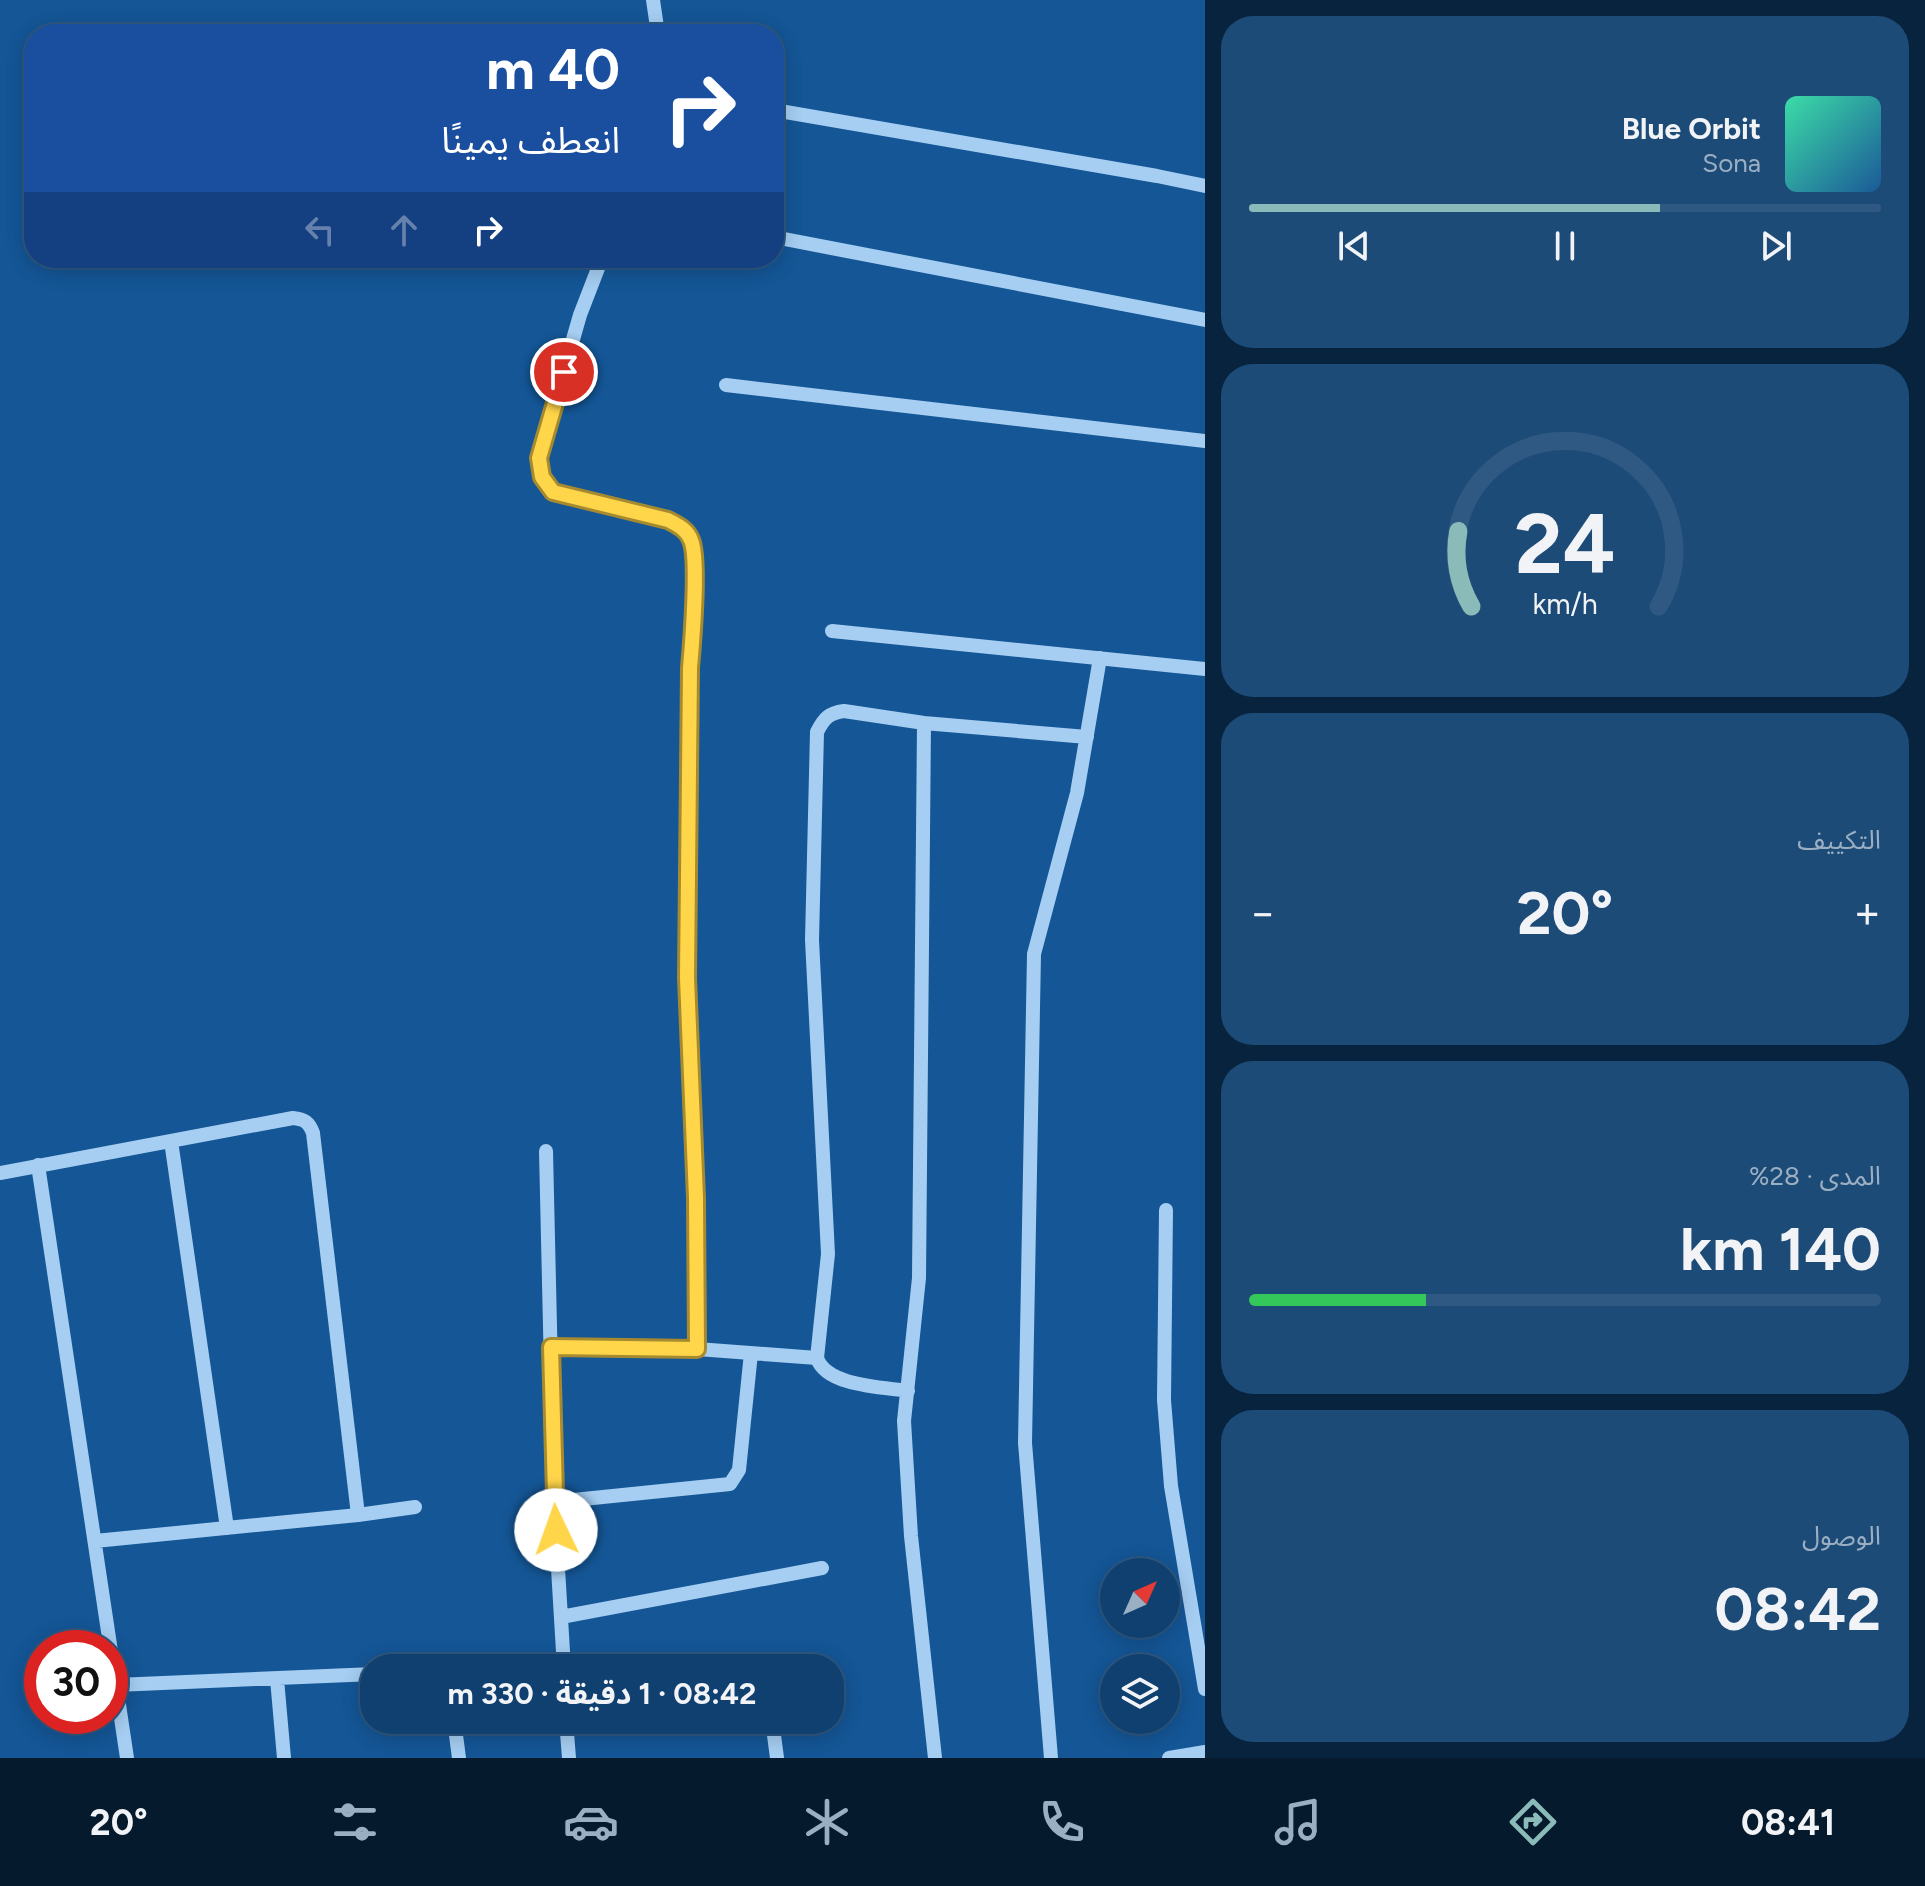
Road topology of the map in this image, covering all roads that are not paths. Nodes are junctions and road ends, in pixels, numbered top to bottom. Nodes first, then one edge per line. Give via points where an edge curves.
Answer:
1 (653, 0) edge
2 (657, 24) edge
3 (784, 112) edge
4 (1205, 186) edge
5 (784, 239) edge
6 (598, 268) edge
7 (1205, 320) edge
8 (726, 385) dead end
9 (1205, 441) edge
10 (832, 631) dead end
11 (1100, 658) junction
12 (1205, 669) edge
13 (924, 723) junction
14 (1087, 737) junction
15 (171, 1141) junction
16 (546, 1151) dead end
17 (38, 1165) junction
18 (0, 1173) edge
19 (1166, 1210) dead end
20 (551, 1347) junction
21 (697, 1349) junction
22 (751, 1353) junction
23 (817, 1358) junction
24 (908, 1391) junction
25 (554, 1502) junction
26 (415, 1507) dead end
27 (358, 1515) junction
28 (227, 1528) junction
29 (95, 1541) junction
30 (822, 1568) dead end
31 (561, 1617) junction
32 (108, 1630) edge
33 (563, 1654) edge
34 (360, 1675) edge
35 (277, 1679) junction
36 (128, 1685) edge
37 (1205, 1689) edge
38 (123, 1734) edge
39 (456, 1734) edge
40 (567, 1734) edge
41 (774, 1734) edge
42 (1205, 1752) edge
43 (127, 1758) edge
44 (284, 1758) edge
45 (459, 1758) edge
46 (569, 1758) edge
47 (777, 1758) edge
48 (935, 1758) edge
49 (1051, 1758) edge
50 (1169, 1758) edge

1 - 2 street
3 - 4 street
5 - 7 street
6 - 21 street via 539,458 542,477 553,492 668,520 692,541 687,978
8 - 9 street
10 - 11 street
11 - 12 street
11 - 14 street
13 - 14 street
13 - 23 street via 832,712 817,732 812,940 828,1254
13 - 24 street via 919,1278
14 - 49 street via 1034,954 1025,1443
15 - 17 street
15 - 27 street via 293,1118 310,1125
15 - 28 street
16 - 20 street
17 - 18 street
17 - 29 street
19 - 37 street via 1164,1400 1171,1486
20 - 21 street
20 - 25 street
21 - 22 street
22 - 23 street
22 - 25 street via 739,1470 730,1484
23 - 24 street via 842,1381
24 - 48 street via 904,1421 911,1536
25 - 31 street
26 - 27 street
27 - 28 street
28 - 29 street
29 - 32 street
30 - 31 street
31 - 33 street
34 - 35 street
35 - 36 street
35 - 44 street
38 - 43 street
39 - 45 street
40 - 46 street
41 - 47 street
42 - 50 street

